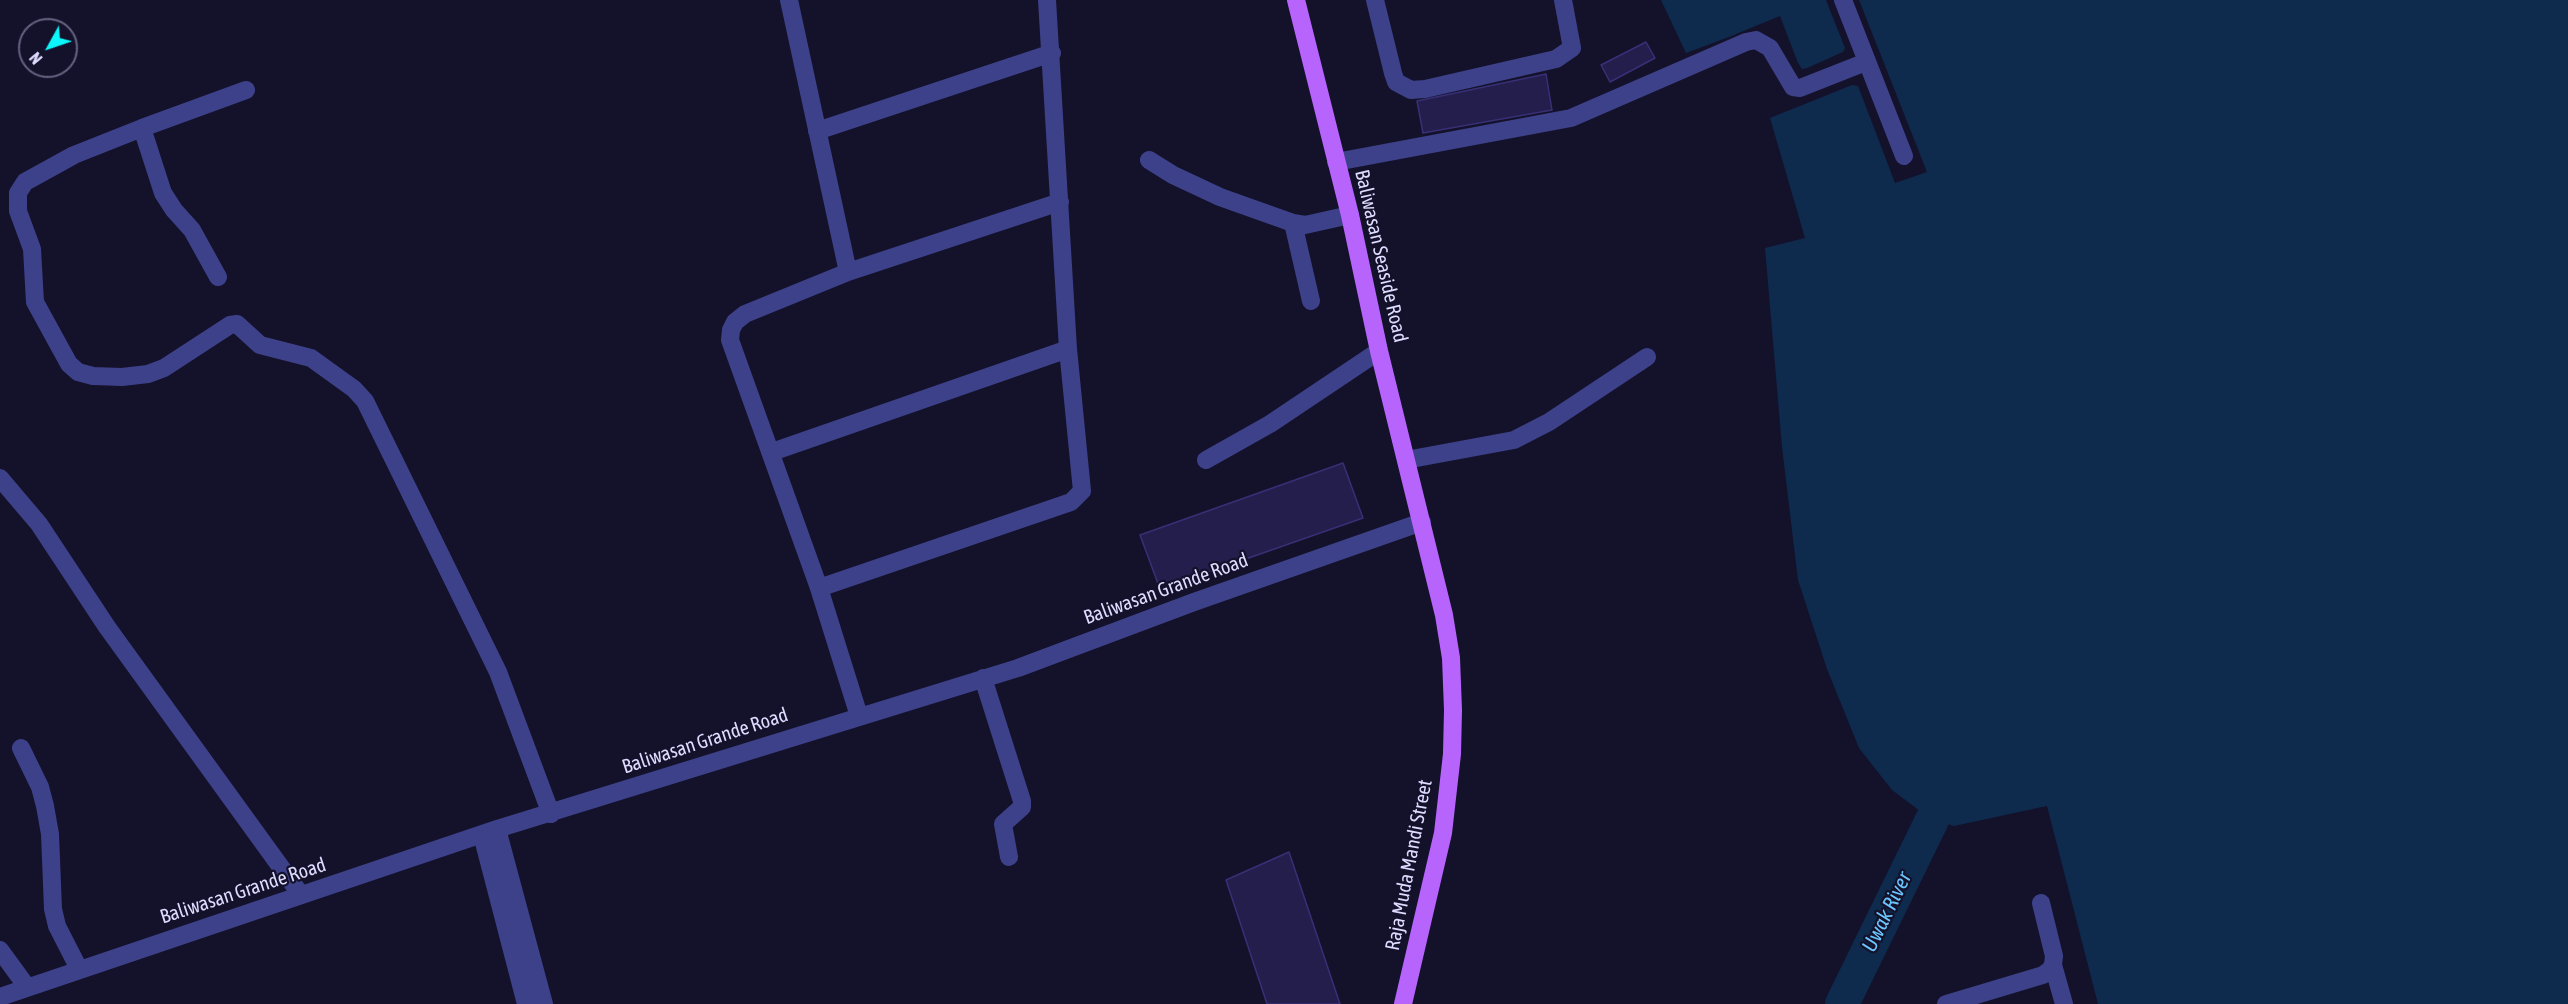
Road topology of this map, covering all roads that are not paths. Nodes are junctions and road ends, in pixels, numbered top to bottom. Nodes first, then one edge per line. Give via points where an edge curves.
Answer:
1 (789, 0) edge
2 (1047, 0) edge
3 (1296, 0) edge
4 (1374, 0) edge
5 (1563, 0) edge
6 (1843, 0) edge
7 (1052, 53) junction
8 (1866, 62) junction
9 (246, 90) dead end
10 (142, 128) junction
11 (817, 131) junction
12 (1904, 156) dead end
13 (1149, 160) dead end
14 (1336, 162) junction
15 (1060, 202) junction
16 (1350, 215) junction
17 (1293, 223) junction
18 (848, 272) junction
19 (218, 277) dead end
20 (1311, 302) dead end
21 (1068, 349) junction
22 (1379, 351) junction
23 (1647, 357) dead end
24 (772, 452) junction
25 (1206, 460) dead end
26 (1407, 460) junction
27 (0, 478) edge
28 (1422, 522) junction
29 (819, 588) junction
30 (983, 678) junction
31 (859, 716) junction
32 (21, 748) dead end
33 (551, 814) junction
34 (489, 832) junction
35 (1009, 857) dead end
36 (301, 895) junction
37 (2040, 903) dead end
38 (0, 950) edge
39 (2054, 965) junction
40 (80, 969) junction
41 (27, 987) junction
42 (0, 997) edge
43 (525, 1004) edge
44 (544, 1004) edge
45 (1403, 1004) edge
46 (1946, 1004) edge
47 (2064, 1004) edge

1 - 11 street
2 - 7 street
3 - 14 main road, Baliwasan Seaside Road
4 - 5 street via 1396,81 1411,90 1556,58 1572,48
6 - 8 street
7 - 11 street
7 - 15 street
8 - 12 street
8 - 14 street via 1800,88 1793,87 1770,48 1756,40 1570,118
9 - 10 street
10 - 19 street via 164,193 192,231
10 - 33 street via 74,155 25,182 18,193 18,211 32,249 35,302 69,364 78,372 93,376 148,374 237,324 260,345 311,358 354,388 365,401 498,672
11 - 18 street
13 - 17 street via 1220,197
14 - 16 main road, Baliwasan Seaside Road
15 - 18 street
15 - 21 street
16 - 17 street via 1305,225
16 - 22 main road, Baliwasan Seaside Road
17 - 20 street
18 - 24 street via 745,314 731,330 730,340
21 - 24 street
21 - 29 street via 1082,484 1077,497
22 - 25 street via 1270,424
22 - 26 main road, Baliwasan Seaside Road
23 - 26 street via 1549,422 1514,440
24 - 29 street
26 - 28 main road, Baliwasan Seaside Road
27 - 36 street via 39,524 106,627
28 - 30 street, Baliwasan Grande Road
28 - 45 main road, Raja Muda Mandi Street via 1451,658 1452,754 1443,833
29 - 31 street
30 - 31 street, Baliwasan Grande Road
30 - 35 street via 1022,801 1022,807 1003,824
31 - 33 street, Baliwasan Grande Road
32 - 40 street via 45,806 55,917
33 - 34 street, Baliwasan Grande Road
34 - 36 street, Baliwasan Grande Road
34 - 43 street
34 - 44 street
36 - 40 street, Baliwasan Grande Road
37 - 39 street
38 - 41 street
39 - 46 street via 2043,975
39 - 47 street
40 - 41 street, Baliwasan Grande Road
41 - 42 street, Baliwasan Grande Road

